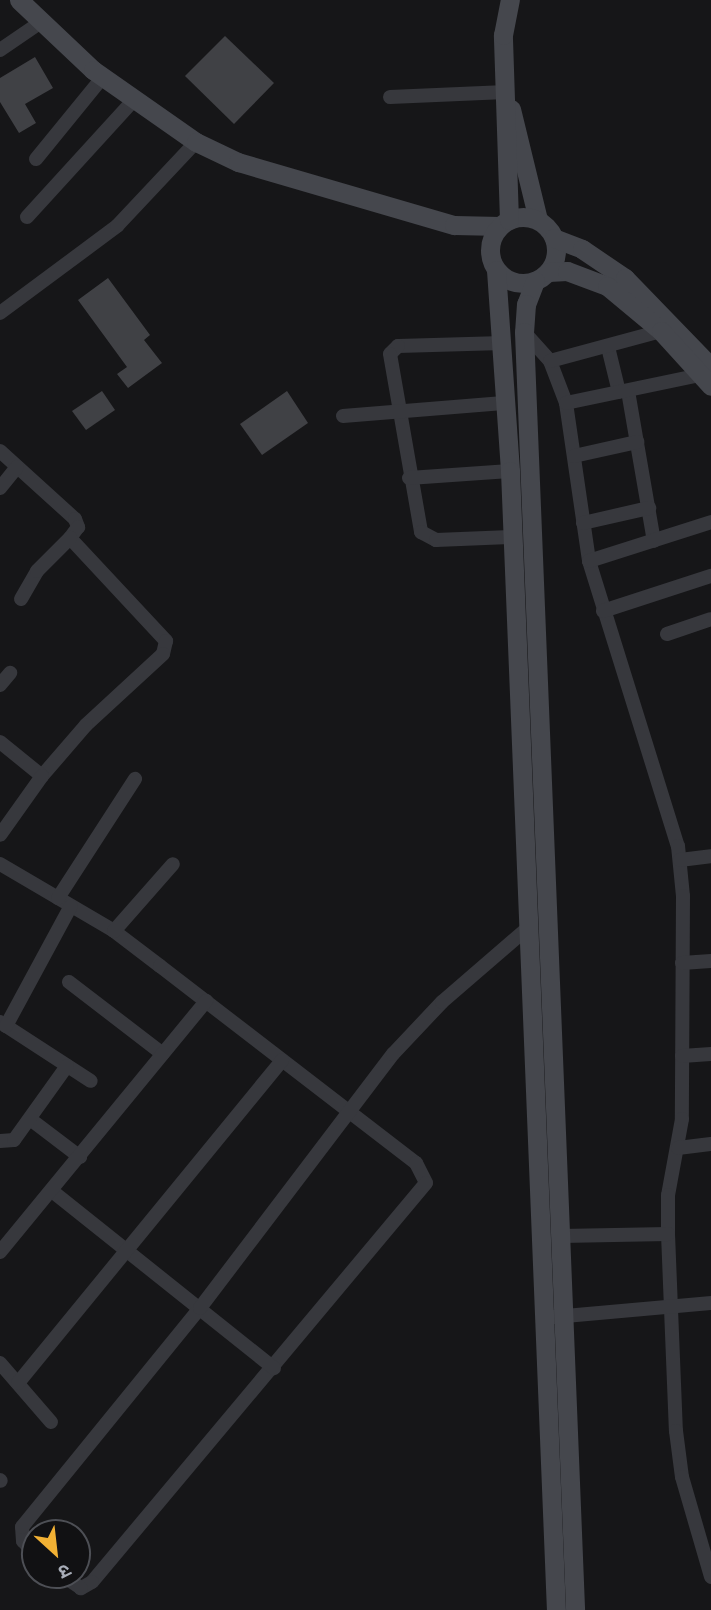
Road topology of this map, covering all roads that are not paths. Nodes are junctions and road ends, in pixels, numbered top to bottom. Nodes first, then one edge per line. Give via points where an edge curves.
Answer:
1 (19, 0) edge
2 (510, 0) edge
3 (41, 22) junction
4 (0, 50) edge
5 (102, 78) junction
6 (390, 97) dead end
7 (507, 97) junction
8 (133, 101) junction
9 (196, 142) junction
10 (37, 159) dead end
11 (27, 217) dead end
12 (538, 220) junction
13 (504, 223) junction
14 (454, 225) junction
15 (554, 238) junction
16 (489, 250) junction
17 (496, 270) junction
18 (542, 276) junction
19 (0, 313) edge
20 (661, 331) junction
21 (524, 332) junction
22 (503, 343) junction
23 (608, 347) junction
24 (550, 361) junction
25 (707, 376) edge
26 (623, 392) junction
27 (506, 403) junction
28 (566, 403) junction
29 (399, 411) junction
30 (343, 415) dead end
31 (637, 442) junction
32 (0, 451) edge
33 (574, 456) junction
34 (17, 467) junction
35 (510, 471) junction
36 (409, 478) junction
37 (0, 488) edge
38 (649, 508) junction
39 (711, 522) edge
40 (583, 523) junction
41 (512, 537) junction
42 (70, 538) junction
43 (654, 541) junction
44 (589, 561) junction
45 (711, 576) edge
46 (21, 598) dead end
47 (603, 611) junction
48 (711, 619) edge
49 (667, 634) dead end
50 (10, 673) dead end
51 (0, 685) edge
52 (0, 742) edge
53 (42, 776) junction
54 (135, 779) dead end
55 (0, 835) edge
56 (711, 856) edge
57 (680, 860) junction
58 (0, 864) edge
59 (173, 864) dead end
60 (58, 898) junction
61 (538, 903) junction
62 (72, 906) junction
63 (530, 926) junction
64 (114, 931) junction
65 (711, 961) edge
66 (682, 963) junction
67 (69, 982) dead end
68 (206, 1001) junction
69 (3, 1024) edge
70 (711, 1054) edge
71 (163, 1055) junction
72 (682, 1056) junction
73 (282, 1060) junction
74 (67, 1066) junction
75 (91, 1082) dead end
76 (352, 1114) junction
77 (30, 1119) junction
78 (547, 1130) junction
79 (0, 1141) edge
80 (711, 1144) edge
81 (678, 1147) junction
82 (80, 1157) junction
83 (52, 1191) junction
84 (668, 1234) junction
85 (561, 1236) junction
86 (1, 1248) edge
87 (127, 1250) junction
88 (711, 1303) edge
89 (200, 1308) junction
90 (672, 1308) junction
91 (554, 1317) junction
92 (0, 1363) edge
93 (274, 1367) junction
94 (18, 1382) junction
95 (51, 1422) dead end
96 (561, 1484) junction
97 (29, 1519) edge
98 (711, 1577) edge
99 (91, 1583) edge
100 (556, 1610) edge
101 (575, 1610) edge

1 - 3 main road
2 - 7 main road via 503,35
3 - 4 street
3 - 5 main road
5 - 8 main road
5 - 10 street
6 - 7 street
7 - 12 main road
7 - 13 main road
8 - 9 main road
8 - 11 street
9 - 14 main road via 238,162
9 - 19 street via 117,226
12 - 13 main road
12 - 15 main road
13 - 14 main road
13 - 16 main road
14 - 16 main road
15 - 18 main road via 556,256
15 - 25 main road via 582,249 625,278
16 - 17 main road
17 - 18 main road via 509,281
17 - 22 main road
18 - 20 main road via 567,271 598,282
18 - 21 main road via 526,304
20 - 23 street
20 - 25 main road
21 - 24 street
21 - 61 main road
22 - 27 main road
22 - 29 street via 394,347 390,354
23 - 24 street
23 - 26 street
24 - 28 street
25 - 26 street
26 - 28 street
26 - 31 street
27 - 29 street
27 - 35 main road
28 - 33 street
29 - 30 street
29 - 36 street
31 - 33 street
31 - 38 street
32 - 34 street
33 - 40 street
34 - 37 street
34 - 42 street via 75,519 78,527
35 - 36 street
35 - 41 main road
36 - 41 street via 417,521 428,538
38 - 40 street
38 - 43 street
39 - 43 street
40 - 44 street
41 - 61 main road
42 - 46 street via 37,571
42 - 53 street via 164,636 167,648
43 - 44 street
44 - 47 street
45 - 47 street
47 - 57 street via 662,785
48 - 49 street
50 - 51 street
52 - 53 street
53 - 55 street
54 - 60 street
56 - 57 street
57 - 66 street
58 - 60 street
59 - 64 street
60 - 62 street
61 - 63 main road
61 - 78 main road
62 - 64 street
62 - 69 street
63 - 76 street via 416,1028
63 - 78 main road
64 - 68 street
65 - 66 street
66 - 72 street
67 - 71 street
68 - 71 street
68 - 73 street
69 - 74 street
70 - 72 street
71 - 82 street
72 - 81 street
73 - 76 street
73 - 87 street
74 - 75 street
74 - 77 street
76 - 89 street
76 - 93 street via 416,1163 426,1183
77 - 79 street via 10,1143
77 - 82 street
78 - 85 main road
78 - 91 main road
80 - 81 street
81 - 84 street via 668,1195
82 - 83 street
83 - 86 street
83 - 87 street
84 - 85 street
84 - 90 street
85 - 91 main road
87 - 89 street
87 - 94 street
88 - 90 street
89 - 93 street
89 - 97 street
90 - 91 street
90 - 98 street via 678,1453
91 - 96 main road
92 - 94 street
93 - 99 street
94 - 95 street
96 - 100 main road
96 - 101 main road

